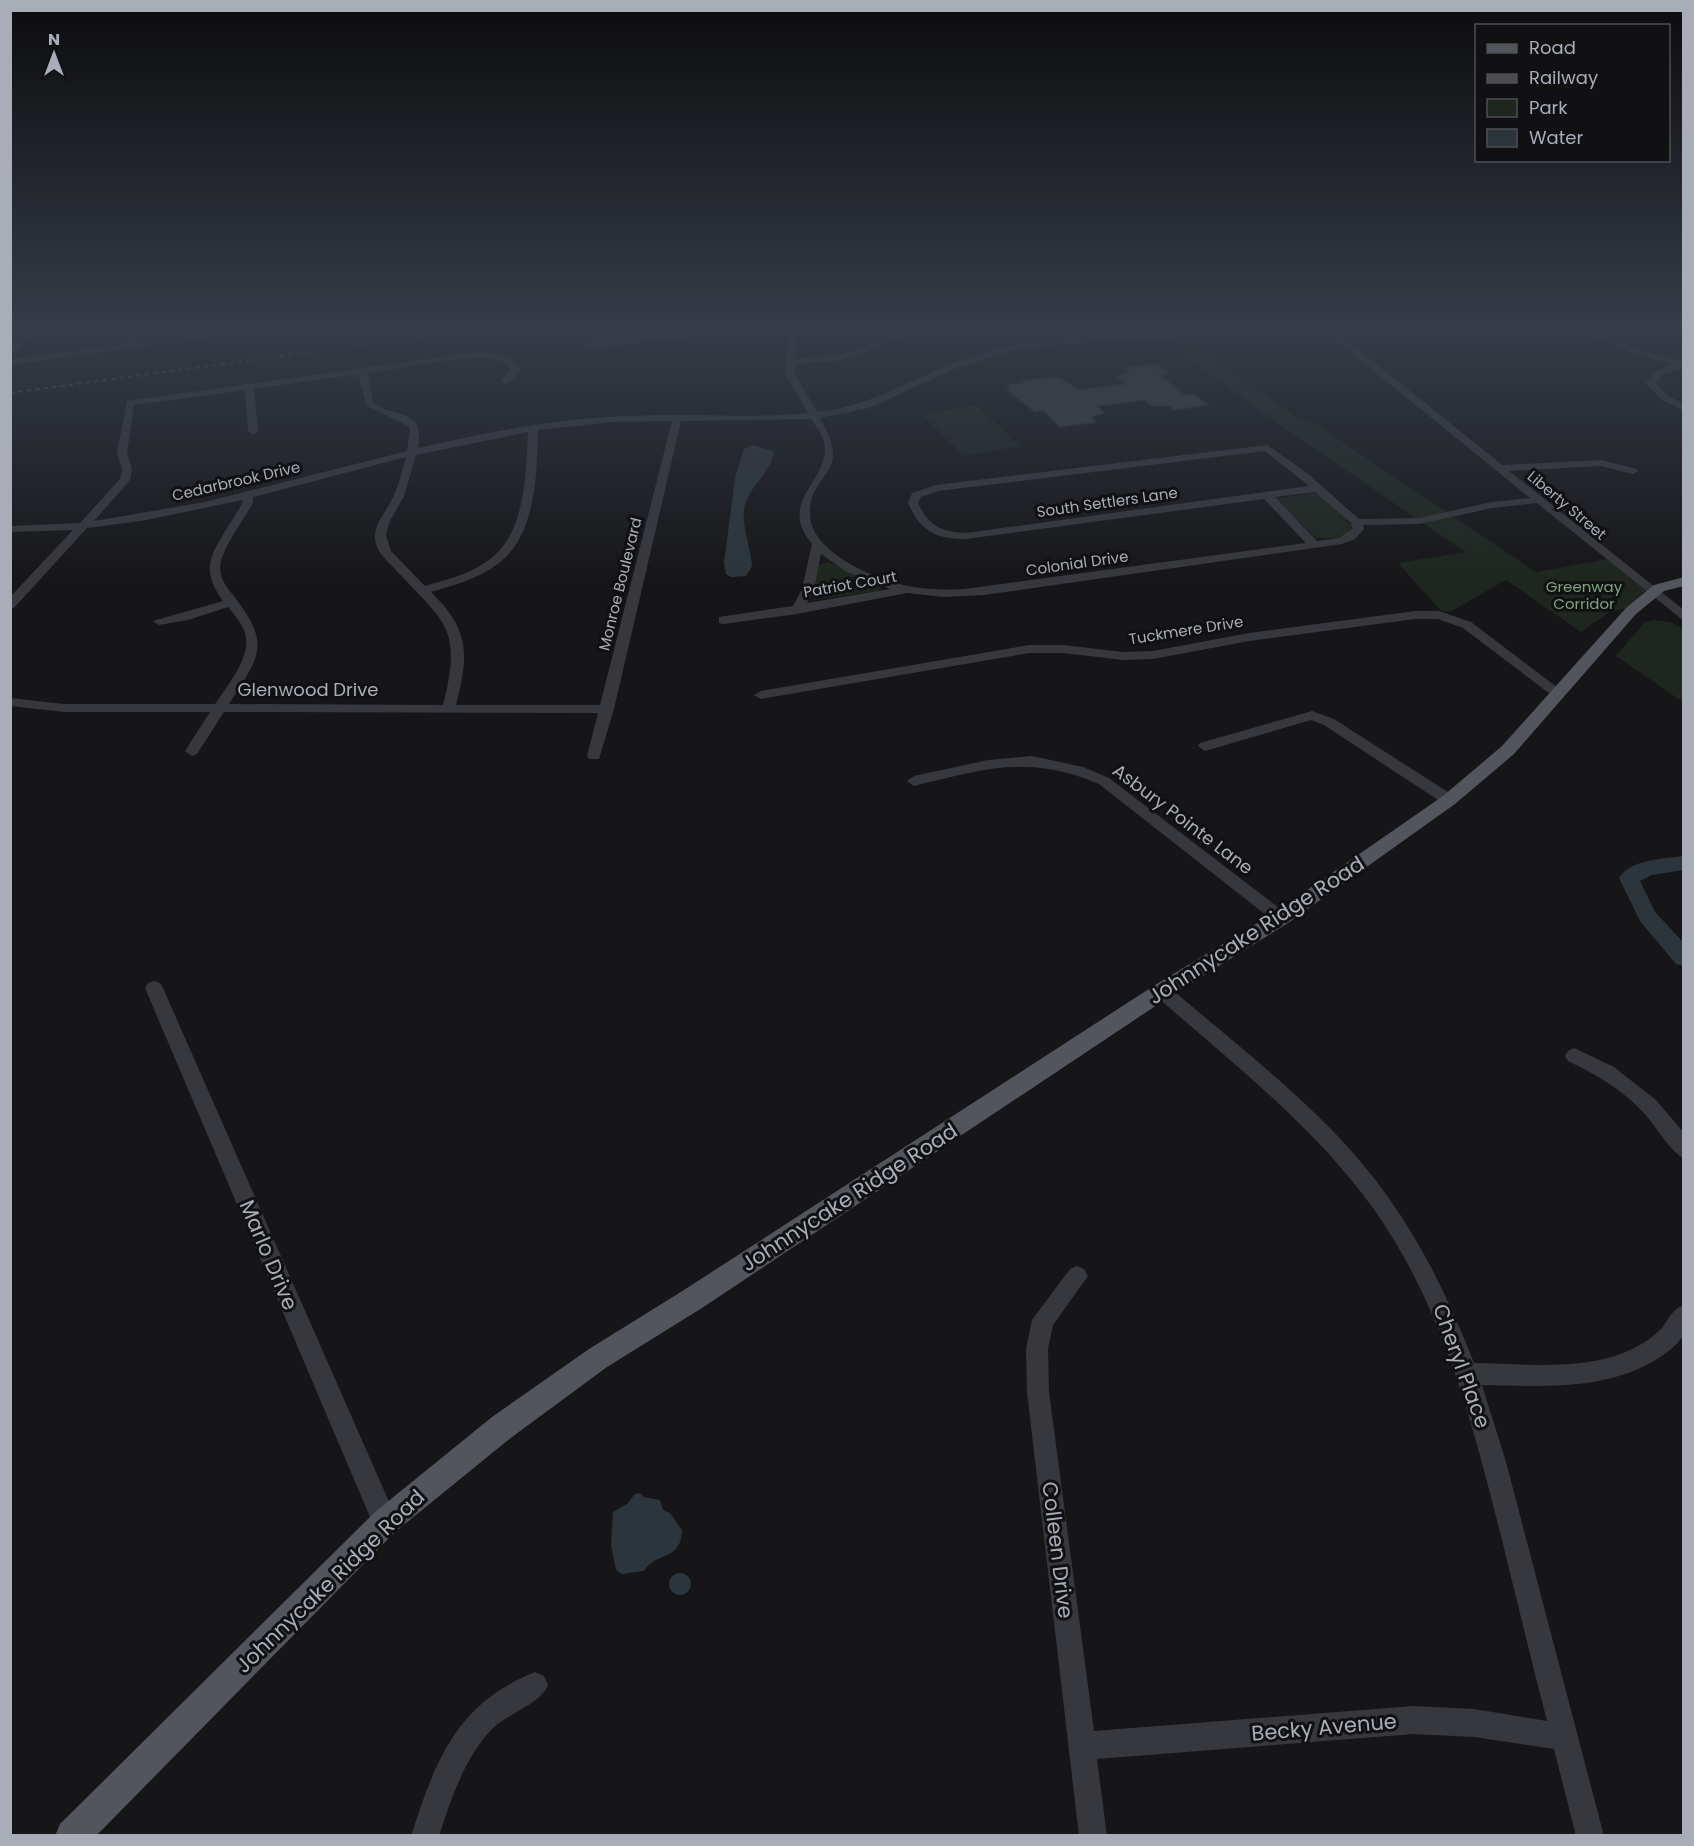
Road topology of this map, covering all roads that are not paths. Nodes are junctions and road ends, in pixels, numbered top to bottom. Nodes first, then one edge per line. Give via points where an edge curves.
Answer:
1 (129, 411) edge
2 (251, 411) edge
3 (381, 411) edge
4 (813, 411) edge
5 (834, 411) edge
6 (1429, 411) edge
7 (815, 415) junction
8 (677, 419) junction
9 (533, 428) junction
10 (253, 431) dead end
11 (409, 455) junction
12 (1499, 468) junction
13 (1634, 471) dead end
14 (1318, 488) junction
15 (248, 494) junction
16 (1266, 495) junction
17 (1539, 502) junction
18 (1356, 522) junction
19 (84, 525) junction
20 (10, 529) edge
21 (1314, 544) junction
22 (817, 545) junction
23 (1683, 581) edge
24 (425, 590) junction
25 (908, 590) junction
26 (1653, 594) junction
27 (232, 602) junction
28 (10, 605) edge
29 (797, 610) junction
30 (1683, 617) edge
31 (723, 620) dead end
32 (159, 621) dead end
33 (1559, 694) junction
34 (761, 695) dead end
35 (10, 702) edge
36 (449, 707) junction
37 (220, 708) junction
38 (606, 709) junction
39 (1205, 746) dead end
40 (192, 751) dead end
41 (594, 756) dead end
42 (914, 781) dead end
43 (1449, 800) junction
44 (1281, 918) junction
45 (154, 988) dead end
46 (1162, 991) junction
47 (1574, 1056) dead end
48 (1683, 1150) edge
49 (1077, 1276) dead end
50 (1683, 1315) edge
51 (1469, 1374) junction
52 (385, 1522) junction
53 (534, 1685) dead end
54 (1564, 1737) junction
55 (1082, 1746) junction
56 (72, 1836) edge
57 (425, 1836) edge
58 (1093, 1836) edge
59 (1590, 1836) edge

1 - 19 street via 122,453 127,474
2 - 10 street
3 - 11 street via 413,425 415,437
4 - 7 street
5 - 7 street, Cedarbrook Drive
6 - 12 street, Liberty Street
7 - 8 street, Cedarbrook Drive
7 - 22 street via 830,451 828,464 805,505 807,527
8 - 9 street, Cedarbrook Drive via 624,419
8 - 38 street, Monroe Boulevard
9 - 11 street, Cedarbrook Drive
9 - 24 street via 529,480 510,546 478,571
11 - 15 street, Cedarbrook Drive
11 - 24 street via 409,469 381,528 381,539 391,560
12 - 13 street via 1601,463
12 - 17 street, Liberty Street
14 - 16 street, South Settlers Lane
14 - 16 street, South Settlers Lane via 1267,448 936,488 916,495 914,506 924,524 935,533 966,536
14 - 18 street
15 - 19 street, Cedarbrook Drive via 150,516
15 - 27 street via 248,503 214,561 218,586
16 - 21 street
17 - 18 street via 1479,508 1430,519
17 - 26 street, Liberty Street
18 - 21 street, Colonial Drive via 1358,529 1351,537
19 - 20 street, Cedarbrook Drive
19 - 28 street
21 - 25 street, Colonial Drive via 995,589
22 - 25 street, Colonial Drive via 854,570
22 - 29 street, Patriot Court via 808,590
23 - 26 main road, Johnnycake Ridge Road via 1659,588
24 - 36 street via 458,632 461,661
25 - 29 street, Patriot Court
26 - 30 street, Liberty Street
26 - 33 main road, Johnnycake Ridge Road via 1622,620
27 - 32 street
27 - 37 street via 250,628 253,647 244,670
29 - 31 street, Patriot Court
33 - 34 street, Tuckmere Drive via 1460,621 1425,614 1249,637 1146,656 1029,649
33 - 43 main road, Johnnycake Ridge Road via 1508,750
35 - 37 street, Glenwood Drive via 64,708
36 - 37 street, Glenwood Drive
36 - 38 street, Glenwood Drive
37 - 40 street
38 - 41 street, Monroe Boulevard
39 - 43 street via 1312,715 1329,722
42 - 44 street, Asbury Pointe Lane via 1024,759 1073,767 1104,782
43 - 44 main road, Johnnycake Ridge Road
44 - 46 main road, Johnnycake Ridge Road
45 - 52 street, Marlo Drive
46 - 51 street, Cheryl Place via 1300,1112 1349,1163 1424,1272
46 - 52 main road, Johnnycake Ridge Road via 598,1358 502,1427
47 - 48 street via 1624,1081 1655,1112
49 - 55 street, Colleen Drive via 1043,1320 1036,1348 1038,1392
50 - 51 street via 1664,1341 1601,1371
51 - 54 street, Cheryl Place
52 - 56 main road, Johnnycake Ridge Road
53 - 57 street via 493,1710 463,1745 437,1797
54 - 55 street, Becky Avenue via 1474,1723 1414,1720
54 - 59 street, Cheryl Place
55 - 58 street, Colleen Drive

